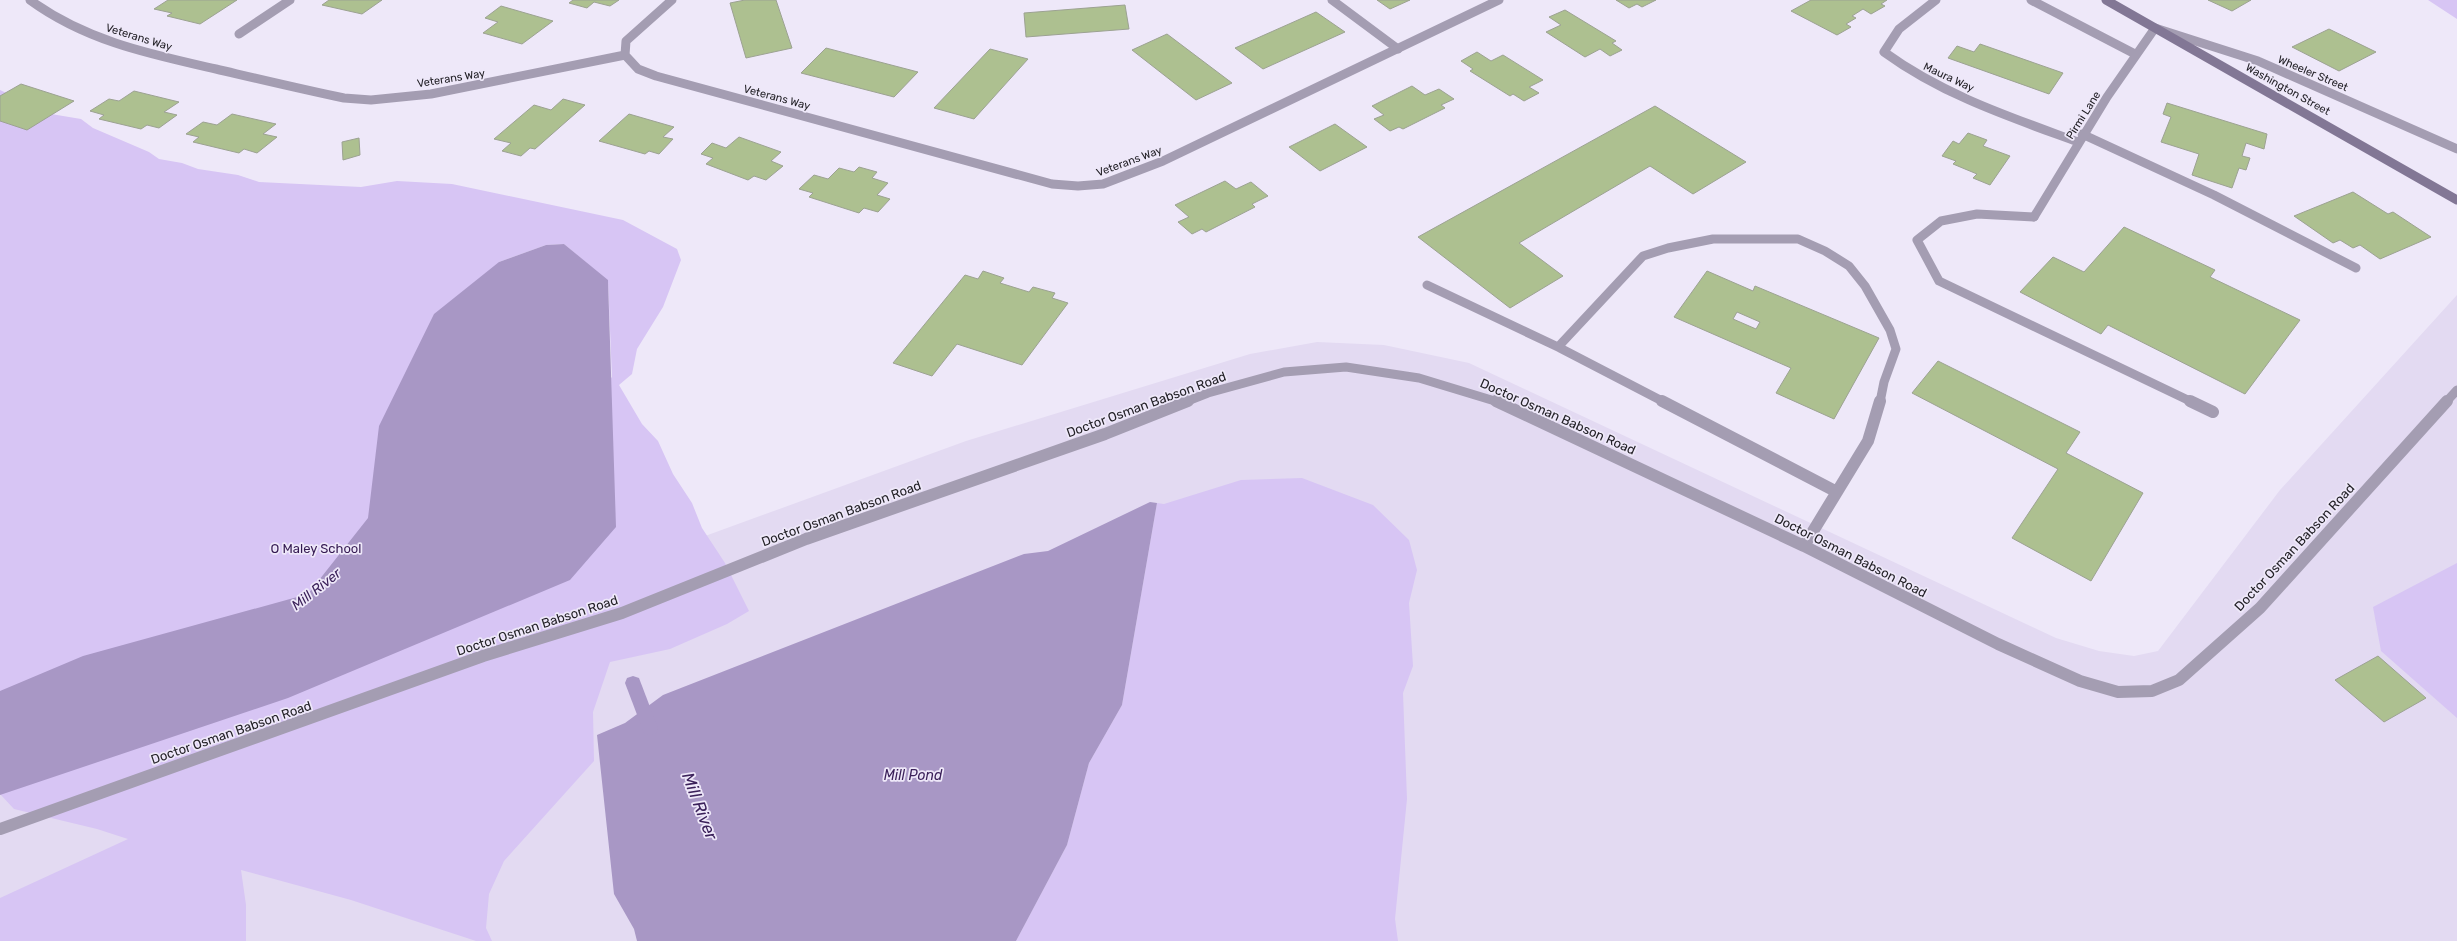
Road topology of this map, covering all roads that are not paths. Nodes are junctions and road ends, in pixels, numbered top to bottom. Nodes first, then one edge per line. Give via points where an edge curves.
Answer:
1 (30, 0) edge
2 (290, 0) edge
3 (672, 0) edge
4 (1332, 0) edge
5 (1499, 0) edge
6 (1936, 0) edge
7 (2031, 0) edge
8 (2106, 0) edge
9 (2156, 28) junction
10 (239, 34) dead end
11 (1398, 49) junction
12 (2135, 54) junction
13 (625, 55) junction
14 (2080, 138) junction
15 (2457, 149) edge
16 (2457, 200) edge
17 (2356, 268) dead end
18 (1427, 285) dead end
19 (1558, 347) junction
20 (2457, 390) edge
21 (2212, 412) dead end
22 (1837, 492) junction
23 (1804, 546) junction
24 (0, 829) edge

1 - 13 street, Veterans Way via 61,20 124,46 344,98 371,100 431,94
2 - 10 street
3 - 13 street via 626,41
4 - 11 street
5 - 11 street, Veterans Way
6 - 14 street, Maura Way via 1900,26 1884,52 1935,85
7 - 12 street
8 - 9 main road, Washington Street
9 - 12 street, Pirmi Lane
9 - 15 street, Wheeler Street via 2258,61
9 - 16 main road, Washington Street
11 - 13 street, Veterans Way via 1163,161 1103,184 1078,186 1052,184 656,76 638,69
12 - 14 street, Pirmi Lane
14 - 17 street via 2214,194
14 - 21 street, Pirmi Lane via 2034,217 1977,214 1941,221 1917,240 1938,281
18 - 19 street
19 - 22 street
19 - 22 street via 1643,256 1713,238 1798,239 1825,251 1849,266 1865,286 1890,330 1896,349 1868,441
20 - 23 street, Doctor Osman Babson Road via 2260,608 2179,680 2152,691 2118,692 2080,681 1998,644
22 - 23 street
23 - 24 street, Doctor Osman Babson Road via 1487,397 1419,378 1346,367 1284,372 1208,393 1105,434 806,539 622,613 483,656

